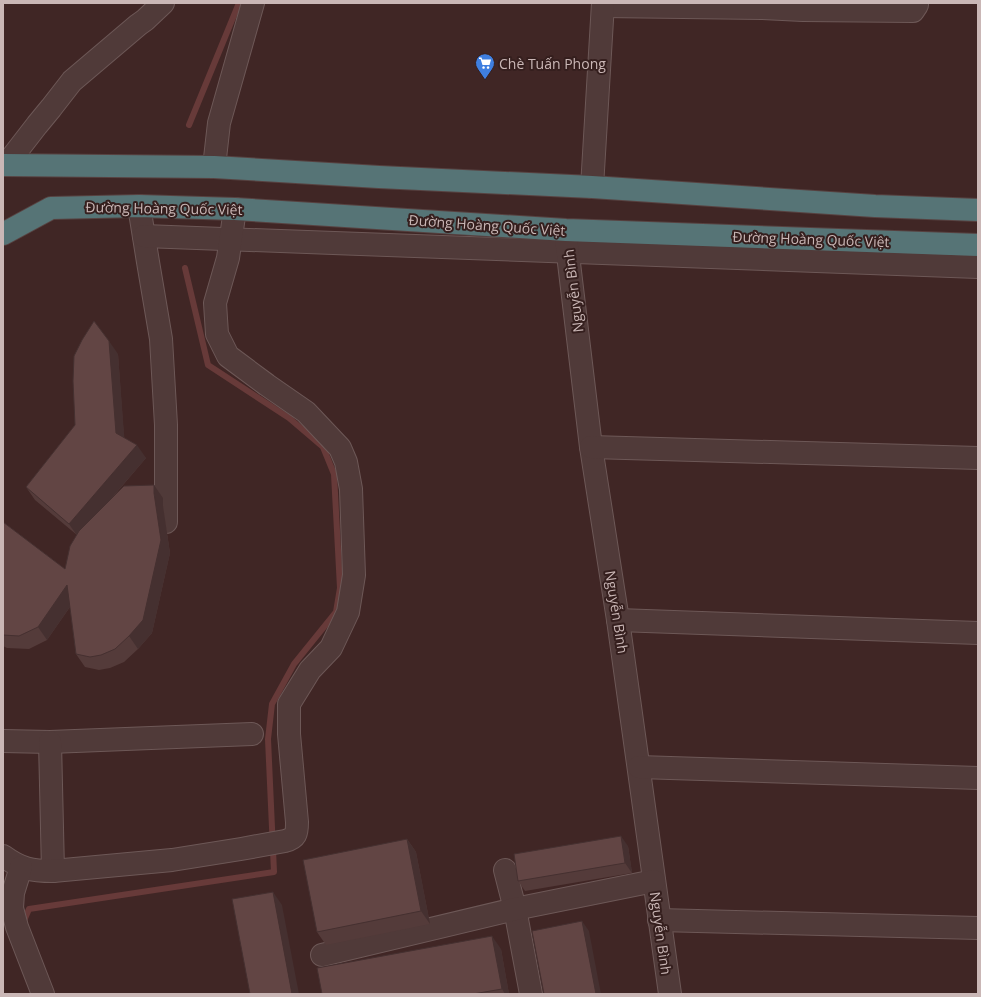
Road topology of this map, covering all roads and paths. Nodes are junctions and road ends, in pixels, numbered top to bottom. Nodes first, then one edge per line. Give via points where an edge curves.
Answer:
1 (163, 3) edge
2 (253, 3) edge
3 (917, 3) edge
4 (603, 4) edge
5 (762, 6) edge
6 (145, 12) edge
7 (4, 165) edge
8 (214, 167) junction
9 (592, 187) junction
10 (139, 206) junction
11 (235, 209) junction
12 (978, 210) edge
13 (566, 230) junction
14 (3, 234) edge
15 (144, 236) junction
16 (231, 239) junction
17 (978, 245) edge
18 (568, 252) junction
19 (978, 267) edge
20 (591, 448) junction
21 (978, 458) edge
22 (166, 522) dead end
23 (618, 620) junction
24 (978, 633) edge
25 (252, 734) dead end
26 (3, 741) edge
27 (50, 742) junction
28 (639, 767) junction
29 (978, 778) edge
30 (12, 862) edge
31 (505, 870) dead end
32 (53, 871) junction
33 (654, 881) junction
34 (515, 909) junction
35 (659, 920) junction
36 (978, 928) edge
37 (322, 955) dead end
38 (43, 994) edge
39 (531, 994) edge
40 (670, 994) edge

1 - 6 street
2 - 8 street via 219,123
3 - 5 street via 912,11 803,10
4 - 5 street
4 - 9 street
6 - 7 street via 138,25 72,81
7 - 8 highway
8 - 9 highway
9 - 12 highway via 876,206
10 - 11 highway, Đường Hoàng Quốc Việt
10 - 14 highway, Đường Hoàng Quốc Việt via 51,208
10 - 15 street
11 - 13 highway, Đường Hoàng Quốc Việt
11 - 16 street
13 - 17 highway, Đường Hoàng Quốc Việt
13 - 18 street, Nguyễn Bình
15 - 16 street
15 - 22 street via 161,339 166,425
16 - 18 street
16 - 32 street via 215,303 217,334 228,356 306,412 340,448 346,462 351,490 354,575 348,612 331,648 310,670 289,704 297,829 292,839 240,849 172,860
18 - 19 street
18 - 20 street, Nguyễn Bình
20 - 21 street
20 - 23 street, Nguyễn Bình
23 - 24 street
23 - 28 street, Nguyễn Bình
25 - 27 street
26 - 27 street
27 - 32 street
28 - 29 street
28 - 33 street, Nguyễn Bình
30 - 32 street via 37,871
30 - 38 street via 12,908
31 - 34 street
33 - 34 street
33 - 35 street, Nguyễn Bình
34 - 37 street
34 - 39 street
35 - 36 street
35 - 40 street, Nguyễn Bình

